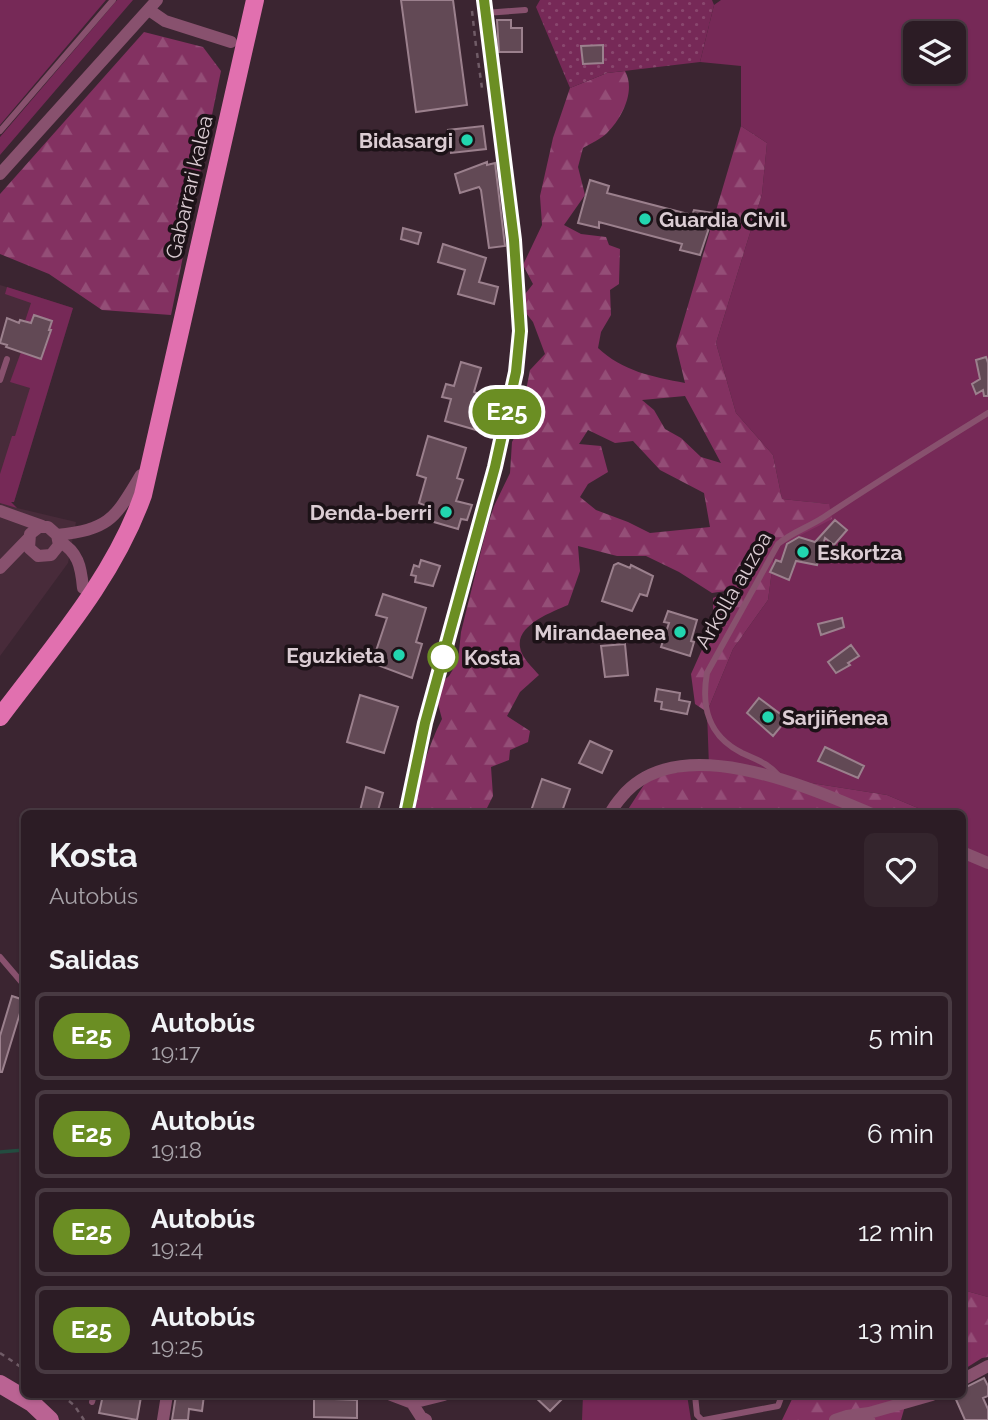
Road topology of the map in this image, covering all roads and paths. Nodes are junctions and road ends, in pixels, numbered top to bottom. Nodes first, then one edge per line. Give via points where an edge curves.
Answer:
1 (113, 0) edge
2 (255, 0) edge
3 (153, 5) edge
4 (484, 6) edge
5 (525, 9) dead end
6 (232, 42) dead end
7 (0, 131) edge
8 (0, 174) edge
9 (7, 359) dead end
10 (0, 380) edge
11 (168, 385) junction
12 (988, 413) edge
13 (141, 475) junction
14 (0, 511) edge
15 (42, 526) junction
16 (58, 538) junction
17 (28, 539) junction
18 (0, 568) edge
19 (83, 588) junction
20 (51, 649) junction
21 (0, 698) edge
22 (0, 717) edge
23 (780, 777) junction
24 (407, 810) edge
25 (612, 810) edge
26 (862, 810) edge
27 (966, 854) edge
28 (988, 863) edge
29 (0, 957) edge
30 (21, 982) edge
31 (0, 1353) edge
32 (988, 1366) edge
33 (21, 1367) edge
34 (0, 1376) edge
35 (966, 1378) edge
36 (0, 1384) edge
37 (21, 1389) edge
38 (21, 1396) edge
39 (24, 1398) edge
40 (36, 1398) edge
41 (65, 1398) edge
42 (167, 1398) edge
43 (399, 1398) edge
44 (432, 1398) edge
45 (695, 1398) edge
46 (781, 1398) edge
47 (923, 1398) edge
48 (412, 1403) junction
49 (869, 1417) edge
50 (50, 1420) edge
51 (65, 1420) edge
52 (84, 1420) edge
53 (163, 1420) edge
54 (426, 1420) edge
55 (703, 1420) edge
56 (835, 1420) edge

1 - 7 lane
2 - 11 main road, Gabarrari kalea
3 - 6 street via 164,21
3 - 8 street
4 - 5 lane
4 - 24 street via 509,198 520,331 516,372 487,499 425,723
9 - 10 lane
11 - 13 main road, Gabarrari kalea
11 - 20 main road, Gabarrari kalea via 151,466 132,525 107,572
12 - 23 lane, Arkolla auzoa via 778,544 707,673 705,688 707,717 720,737 739,752 769,764
13 - 16 street, Gabarrari kalea via 107,522
13 - 19 main road, Gabarrari kalea via 112,542
14 - 15 street
15 - 16 street
15 - 17 street
16 - 17 street, Gabarrari kalea via 55,553 43,557 31,551
16 - 19 street via 76,555
17 - 18 street
19 - 20 main road
19 - 21 main road, Gabarrari kalea
20 - 22 main road, Gabarrari kalea
23 - 25 street, Arkolla auzoa via 722,765 667,769 636,782
23 - 26 street, Arkolla auzoa
27 - 28 street
29 - 30 lane
31 - 33 path
32 - 35 street
34 - 37 main road
36 - 38 main road
39 - 50 main road
40 - 51 main road
41 - 52 path
42 - 53 street
43 - 48 street
44 - 48 street
45 - 55 lane via 697,1415
46 - 55 lane via 778,1406
47 - 49 street
48 - 54 street
49 - 56 street

